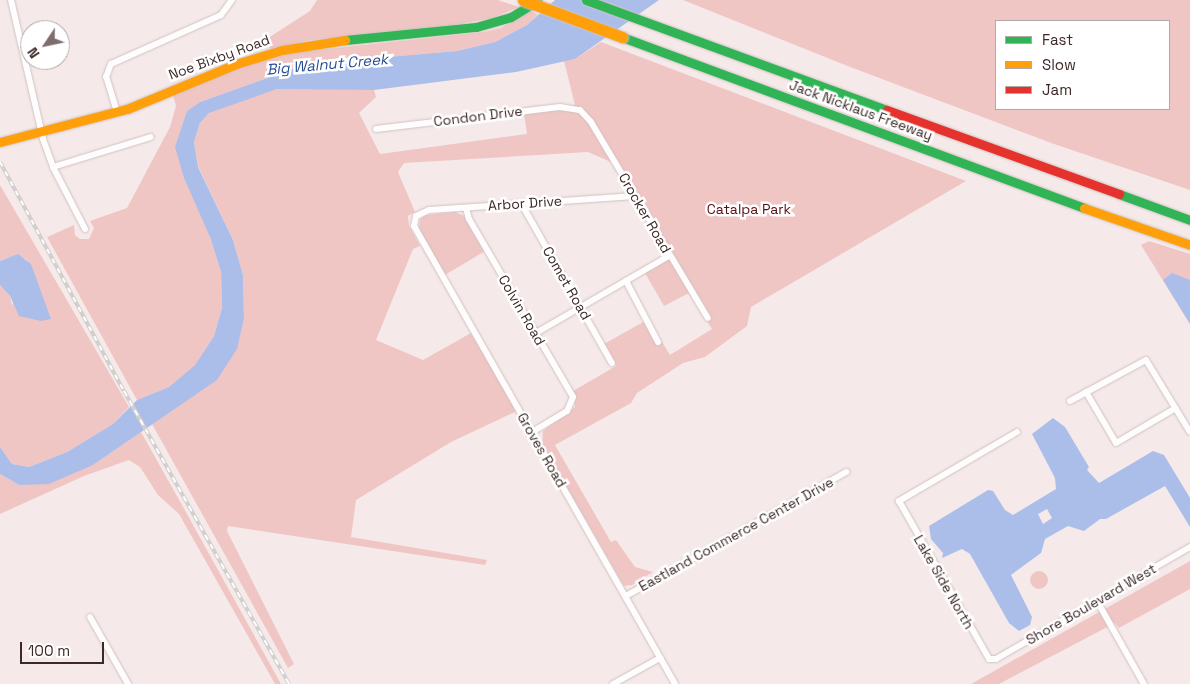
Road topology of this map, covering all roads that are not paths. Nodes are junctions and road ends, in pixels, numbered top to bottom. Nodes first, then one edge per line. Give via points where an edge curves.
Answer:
1 (11, 0) edge
2 (232, 0) edge
3 (522, 0) edge
4 (538, 0) edge
5 (586, 0) edge
6 (580, 110) joint
7 (117, 112) junction
8 (376, 129) dead end
9 (42, 132) junction
10 (151, 137) dead end
11 (0, 142) edge
12 (53, 167) junction
13 (635, 196) junction
14 (521, 203) junction
15 (466, 208) junction
16 (416, 216) joint
17 (1190, 220) edge
18 (85, 229) dead end
19 (1190, 245) edge
20 (669, 256) junction
21 (626, 281) junction
22 (580, 307) junction
23 (708, 318) dead end
24 (536, 333) junction
25 (658, 342) dead end
26 (612, 363) dead end
27 (1086, 392) junction
28 (1070, 401) dead end
29 (1176, 408) junction
30 (532, 432) junction
31 (1017, 432) dead end
32 (1190, 432) edge
33 (846, 472) dead end
34 (1190, 547) edge
35 (626, 596) junction
36 (1097, 601) junction
37 (90, 617) dead end
38 (660, 658) junction
39 (991, 661) joint
40 (128, 684) edge
41 (613, 684) edge
42 (675, 684) edge
43 (1144, 684) edge

1 - 9 street
2 - 7 street via 226,11 216,18 111,64 106,77
3 - 19 main road, Jack Nicklaus Freeway, bridge via 1026,188
4 - 7 main road, Noe Bixby Road via 510,17 476,27 282,50 236,64
5 - 17 main road, Jack Nicklaus Freeway
6 - 8 street, Condon Drive via 560,106
6 - 13 street, Crocker Road via 591,122
7 - 9 main road, Noe Bixby Road
9 - 11 main road, Noe Bixby Road
9 - 12 street
10 - 12 street
12 - 18 street
13 - 14 street, Arbor Drive
13 - 20 street, Crocker Road
14 - 15 street, Arbor Drive
14 - 22 street, Comet Road
15 - 16 street, Arbor Drive via 428,210
15 - 24 street, Colvin Road
16 - 30 street, Groves Road via 415,229
20 - 21 street
20 - 23 street, Crocker Road
21 - 22 street
21 - 25 street
22 - 24 street
22 - 26 street, Comet Road
24 - 30 street, Colvin Road via 573,397 567,411
27 - 28 street
27 - 29 street via 1146,360
27 - 29 street via 1116,442
29 - 32 street
30 - 35 street, Groves Road
31 - 39 street, Lake Side North via 899,501
33 - 35 street, Eastland Commerce Center Drive
34 - 36 street, Shore Boulevard West
35 - 38 street, Groves Road
36 - 39 street, Shore Boulevard West
36 - 43 street
37 - 40 street
38 - 41 street
38 - 42 street, Groves Road

